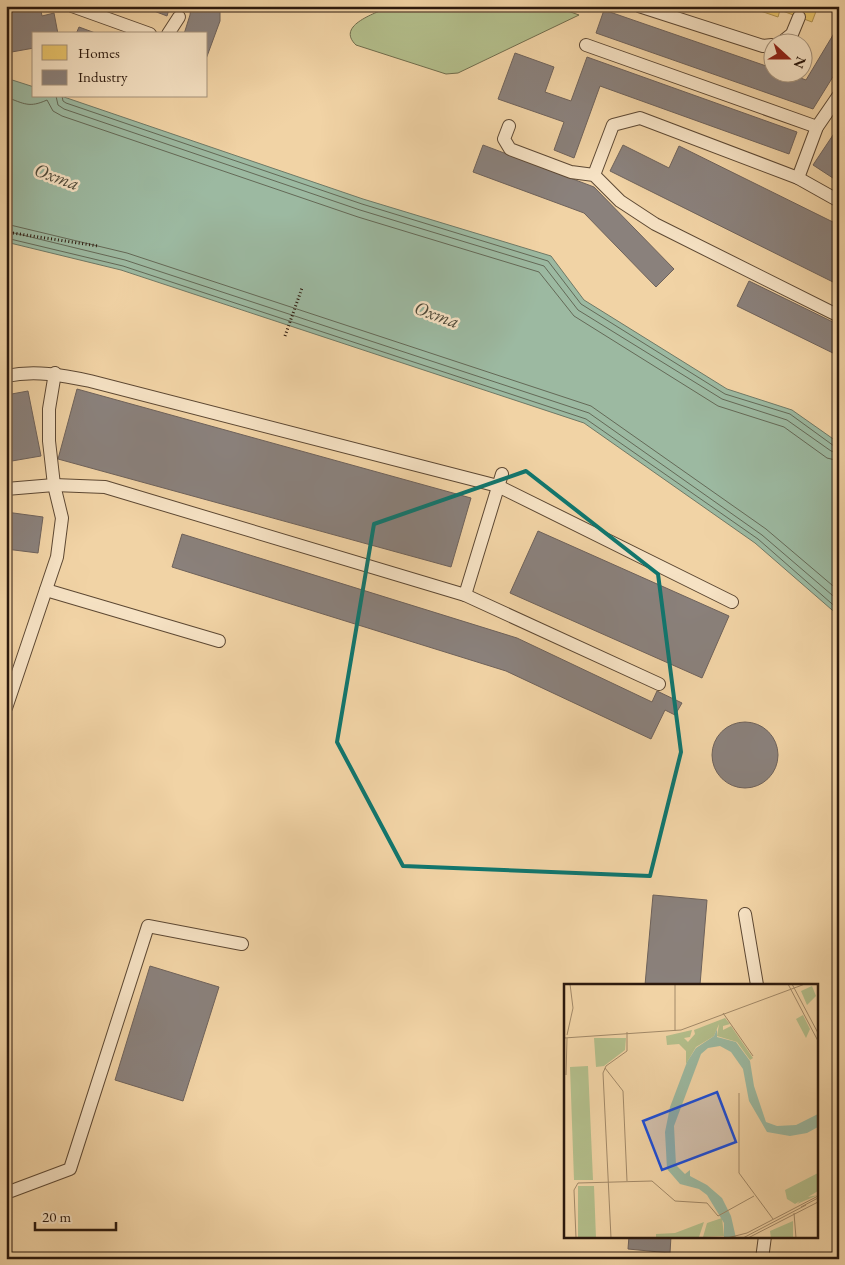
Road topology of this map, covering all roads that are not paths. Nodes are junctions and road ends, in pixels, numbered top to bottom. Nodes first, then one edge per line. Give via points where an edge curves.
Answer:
1 (72, 6) edge
2 (638, 6) edge
3 (179, 17) dead end
4 (799, 17) dead end
5 (144, 32) edge
6 (169, 32) edge
7 (793, 32) edge
8 (586, 45) dead end
9 (762, 46) edge
10 (839, 95) edge
11 (509, 126) dead end
12 (817, 127) junction
13 (594, 175) junction
14 (798, 178) junction
15 (839, 201) edge
16 (839, 316) edge
17 (55, 374) junction
18 (6, 376) edge
19 (500, 480) junction
20 (54, 485) junction
21 (6, 489) edge
22 (46, 590) junction
23 (465, 595) junction
24 (732, 602) dead end
25 (219, 641) dead end
26 (659, 684) dead end
27 (6, 708) edge
28 (745, 914) dead end
29 (242, 944) dead end
30 (757, 984) edge
31 (6, 1193) edge
32 (765, 1238) edge
33 (762, 1259) edge

1 - 5 lane
2 - 9 lane
3 - 6 lane
4 - 7 lane
8 - 12 lane
10 - 12 lane
11 - 13 lane via 504,139 510,149 571,172
12 - 14 lane
13 - 14 lane via 613,125 640,118
13 - 16 lane via 620,201 655,224
14 - 15 lane
17 - 18 lane
17 - 19 lane
17 - 20 lane via 49,409
19 - 23 lane
19 - 24 lane
20 - 21 lane
20 - 22 lane via 62,518 57,557
20 - 23 lane via 105,487
22 - 25 lane
22 - 27 lane
23 - 26 lane
28 - 30 lane
29 - 31 lane via 148,926 70,1170
32 - 33 lane

